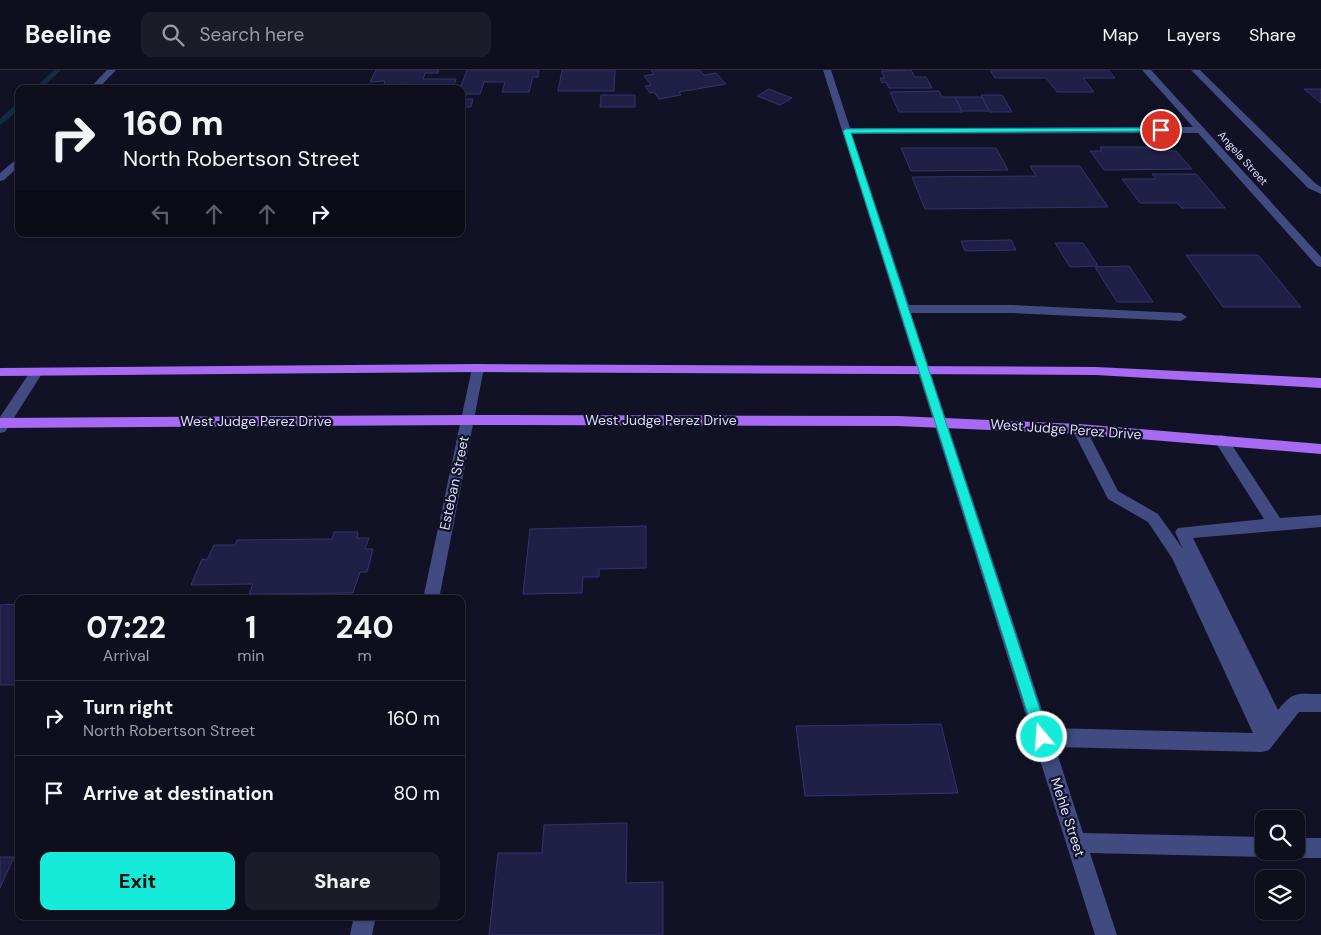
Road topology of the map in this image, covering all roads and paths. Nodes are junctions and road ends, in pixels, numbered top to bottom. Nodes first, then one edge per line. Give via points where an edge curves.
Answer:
1 (112, 70) edge
2 (827, 70) edge
3 (1146, 70) edge
4 (1195, 70) edge
5 (97, 85) edge
6 (1200, 130) junction
7 (846, 131) junction
8 (15, 164) edge
9 (0, 178) edge
10 (1321, 191) edge
11 (1321, 264) edge
12 (904, 309) junction
13 (1181, 317) dead end
14 (478, 368) junction
15 (925, 371) junction
16 (0, 372) edge
17 (37, 372) junction
18 (1321, 383) edge
19 (468, 420) junction
20 (941, 422) junction
21 (1, 424) edge
22 (1079, 429) junction
23 (1221, 440) junction
24 (1321, 449) edge
25 (1321, 521) edge
26 (1276, 525) junction
27 (432, 595) edge
28 (1321, 703) edge
29 (1271, 733) junction
30 (1042, 737) junction
31 (1076, 843) junction
32 (1255, 847) edge
33 (1305, 848) edge
34 (1321, 848) edge
35 (364, 920) edge
36 (362, 935) edge
37 (1106, 935) edge

1 - 5 street
2 - 7 street, Mehle Street
3 - 6 street, Angela Street
4 - 10 street via 1312,186
6 - 7 street
6 - 11 street, Angela Street
7 - 12 street, Mehle Street
8 - 9 street
12 - 13 street via 1012,309
12 - 15 street, Mehle Street
14 - 15 main road
14 - 17 main road
14 - 19 street, Esteban Street
15 - 18 main road via 1096,371
15 - 20 street, Mehle Street
16 - 17 main road
17 - 21 street
19 - 20 main road, West Judge Perez Drive
19 - 21 main road, West Judge Perez Drive
19 - 27 street, Esteban Street
20 - 22 main road, West Judge Perez Drive
20 - 30 street, Mehle Street
22 - 23 main road, West Judge Perez Drive
22 - 29 street via 1113,495 1153,518 1178,554
23 - 24 main road, West Judge Perez Drive
23 - 26 street
25 - 26 street
26 - 29 street via 1182,532
28 - 29 street via 1295,703
29 - 30 street via 1262,743
30 - 31 street, Mehle Street
31 - 32 street
31 - 37 street, Mehle Street
33 - 34 street
35 - 36 street

